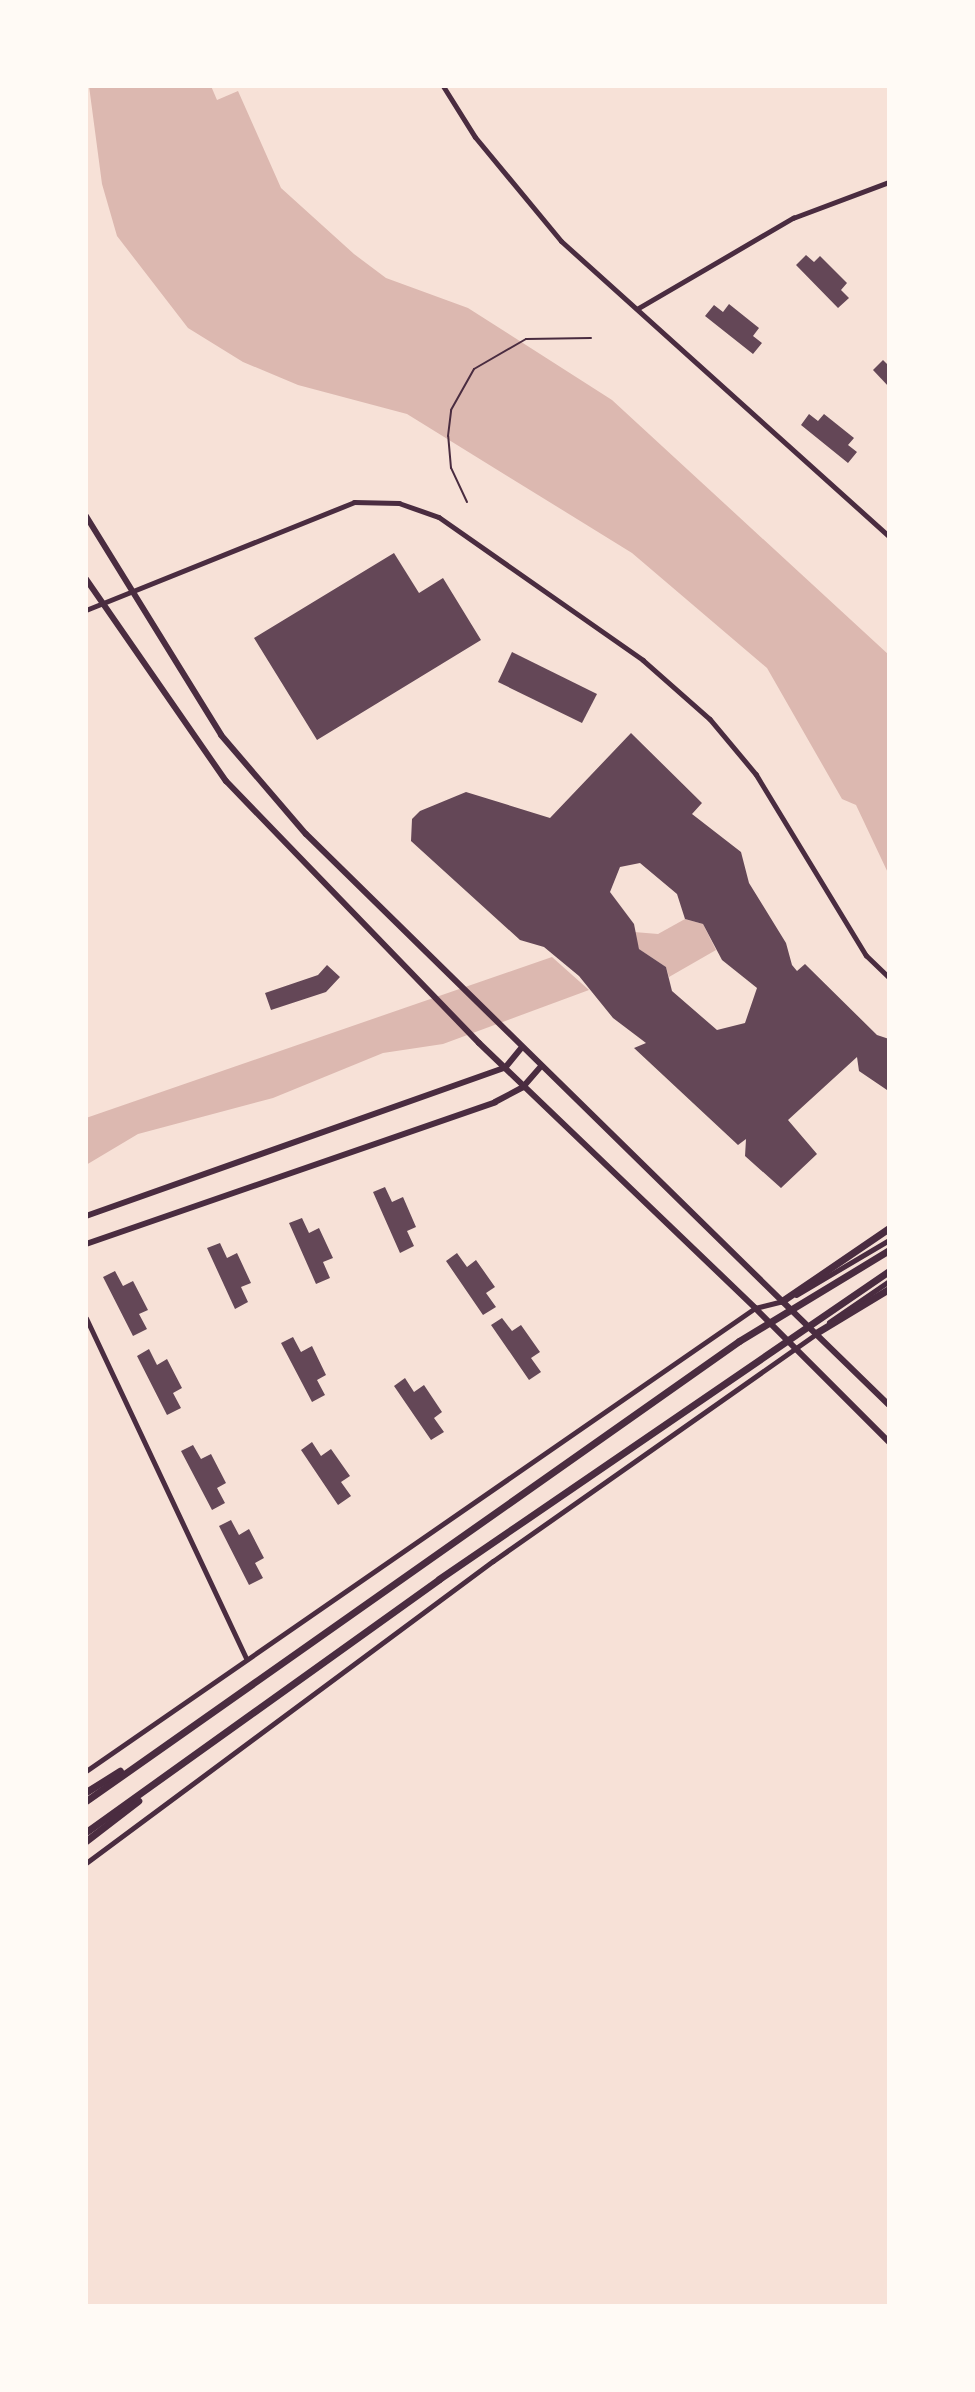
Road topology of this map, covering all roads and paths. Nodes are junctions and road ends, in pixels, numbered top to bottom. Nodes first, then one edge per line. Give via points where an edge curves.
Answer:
1 (443, 86) edge
2 (889, 182) edge
3 (637, 309) junction
4 (591, 338) dead end
5 (467, 502) dead end
6 (86, 516) edge
7 (889, 536) edge
8 (86, 579) edge
9 (131, 595) junction
10 (100, 605) junction
11 (86, 610) edge
12 (889, 977) edge
13 (522, 1047) junction
14 (541, 1066) junction
15 (505, 1068) junction
16 (523, 1087) junction
17 (86, 1216) edge
18 (889, 1228) edge
19 (889, 1240) edge
20 (86, 1244) edge
21 (889, 1250) edge
22 (889, 1271) edge
23 (889, 1280) edge
24 (889, 1289) edge
25 (782, 1301) junction
26 (755, 1308) junction
27 (86, 1318) edge
28 (816, 1333) junction
29 (795, 1354) junction
30 (889, 1405) edge
31 (889, 1442) edge
32 (246, 1658) junction
33 (157, 1750) junction
34 (182, 1765) junction
35 (86, 1771) edge
36 (86, 1792) edge
37 (86, 1801) edge
38 (86, 1832) edge
39 (86, 1841) edge
40 (86, 1863) edge

1 - 3 street via 519,194
2 - 3 street via 793,218
3 - 7 street
4 - 5 path via 526,339 474,369 451,410 448,436 451,468
6 - 9 main road
8 - 10 main road
9 - 10 street
9 - 12 street via 354,502 400,503 439,517 643,660 710,719 756,774 866,955
9 - 13 main road via 246,764 341,870
10 - 11 street
10 - 15 main road via 226,781
13 - 14 main road
13 - 15 main road
14 - 16 main road
14 - 25 main road
15 - 16 main road
15 - 17 main road
16 - 20 main road
16 - 26 main road
18 - 25 highway
19 - 25 street
21 - 33 highway via 739,1341
22 - 34 highway via 439,1579
23 - 28 street
24 - 28 highway
25 - 26 street
25 - 28 main road
26 - 29 main road
26 - 32 street
27 - 32 street
28 - 29 street
28 - 30 main road
29 - 31 main road
29 - 40 street via 493,1561
32 - 35 street via 190,1703
33 - 36 highway
33 - 37 highway
34 - 38 highway
34 - 39 highway

